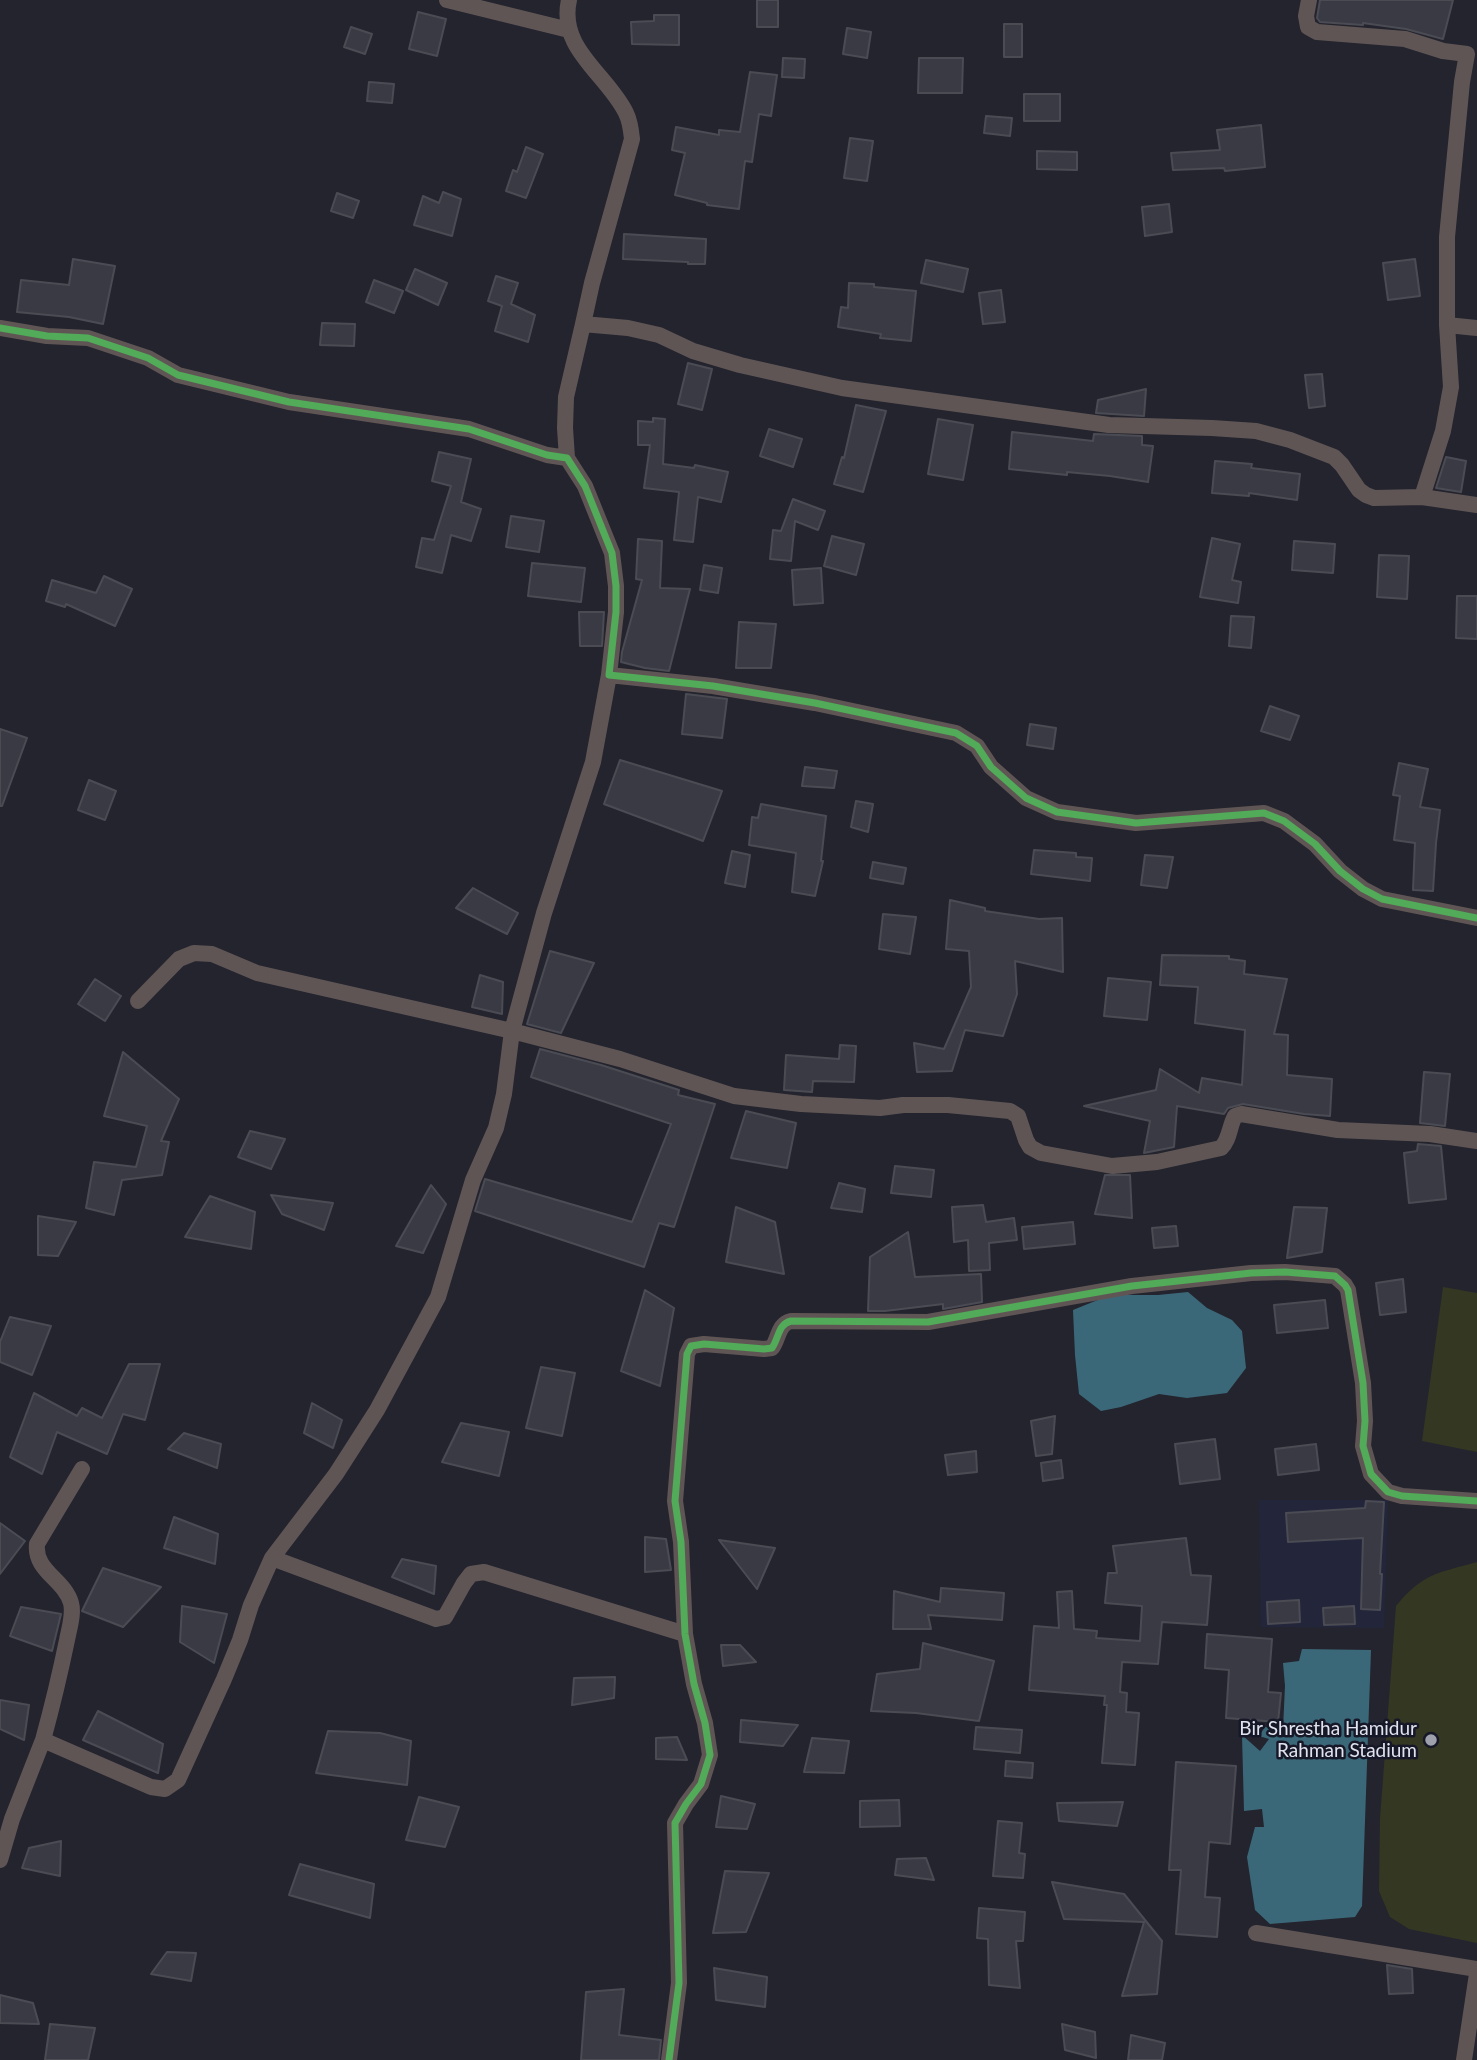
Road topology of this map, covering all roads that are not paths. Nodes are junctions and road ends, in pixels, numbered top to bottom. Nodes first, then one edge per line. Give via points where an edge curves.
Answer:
1 (447, 0) edge
2 (569, 0) edge
3 (1309, 0) edge
4 (569, 30) junction
5 (1472, 55) edge
6 (583, 324) junction
7 (1447, 325) junction
8 (0, 328) edge
9 (1477, 328) edge
10 (567, 458) junction
11 (1422, 497) junction
12 (1477, 505) edge
13 (609, 675) junction
14 (1477, 918) edge
15 (138, 1001) dead end
16 (512, 1031) junction
17 (1477, 1140) edge
18 (82, 1469) dead end
19 (1477, 1501) edge
20 (272, 1558) junction
21 (685, 1634) junction
22 (43, 1740) junction
23 (0, 1860) edge
24 (1256, 1933) dead end
25 (1477, 1971) edge
26 (669, 2060) edge
27 (1464, 2060) edge

1 - 4 street
2 - 4 street
3 - 5 street via 1308,27 1317,32 1405,39
4 - 6 street via 580,52 625,110 632,139
5 - 7 street via 1462,82 1447,237
6 - 10 street via 566,397
6 - 11 street via 659,335 740,365 842,388 1110,425 1256,431 1334,457 1366,495
7 - 9 street
7 - 11 street via 1451,387
8 - 10 street via 47,337 88,338 148,358 178,375 289,402 469,429
10 - 13 street via 585,486 612,553 616,612
11 - 12 street
13 - 14 street via 713,686 956,733 977,746 990,767 1026,799 1057,812 1136,822 1264,813 1284,821 1340,871 1382,899
13 - 16 street via 593,762
15 - 16 street via 179,959 194,953 212,954 257,972
16 - 17 street via 734,1096 801,1104 948,1105 1010,1111 1018,1116 1030,1147 1041,1153 1112,1166 1221,1148 1228,1141 1235,1116 1241,1114 1338,1130
16 - 20 street via 496,1128 473,1180 438,1297 377,1410 336,1474
18 - 22 street via 37,1544 40,1564 66,1591 72,1605
19 - 21 street via 1402,1496 1388,1492 1371,1474 1363,1446 1363,1383 1348,1290 1335,1276 1284,1272 1144,1284 928,1322 784,1322 772,1348 704,1344 691,1346 687,1354 675,1501
20 - 21 street via 436,1619 445,1617 471,1574 484,1572
20 - 22 street via 178,1780 165,1789 151,1787
21 - 26 street via 710,1755 701,1784 675,1823 679,1983
22 - 23 street
24 - 25 street
25 - 27 street

